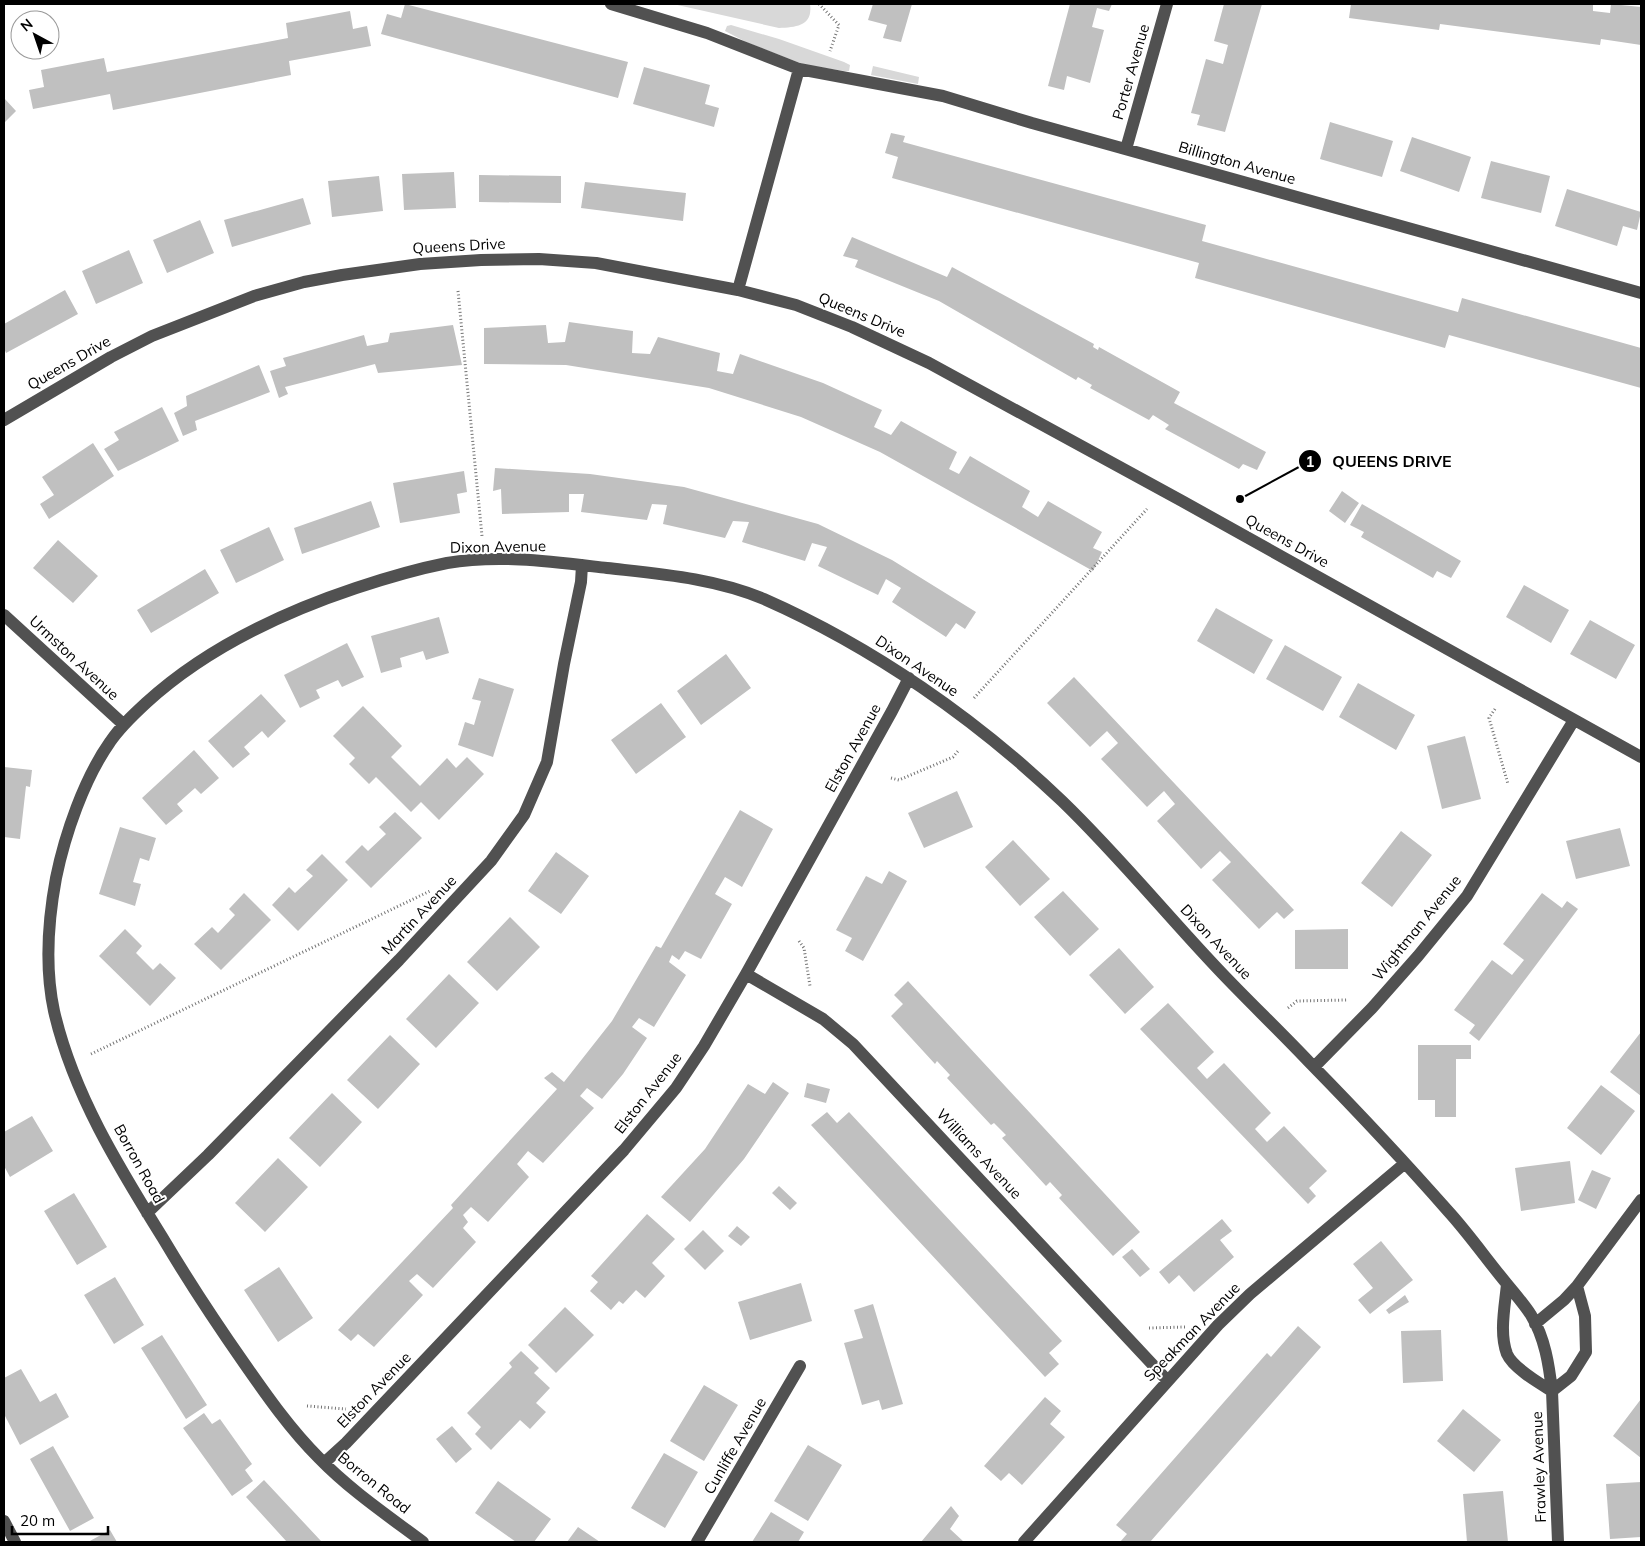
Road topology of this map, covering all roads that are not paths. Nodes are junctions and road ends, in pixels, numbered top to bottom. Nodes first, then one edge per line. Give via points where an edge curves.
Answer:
1 (611, 4) edge
2 (1167, 4) edge
3 (799, 69) junction
4 (1126, 149) junction
5 (738, 290) junction
6 (1641, 293) edge
7 (4, 420) edge
8 (582, 565) junction
9 (4, 616) edge
10 (909, 678) junction
11 (1574, 720) junction
12 (123, 724) junction
13 (1641, 757) edge
14 (746, 974) junction
15 (1314, 1067) junction
16 (1404, 1164) junction
17 (1641, 1200) edge
18 (147, 1213) junction
19 (1507, 1284) junction
20 (1577, 1286) junction
21 (1536, 1324) junction
22 (800, 1366) dead end
23 (1167, 1380) junction
24 (1552, 1391) junction
25 (324, 1464) junction
26 (4, 1521) edge
27 (15, 1542) edge
28 (423, 1542) edge
29 (697, 1542) edge
30 (1024, 1542) edge
31 (1558, 1542) edge

1 - 3 street, Billington Avenue via 707,33
2 - 4 street, Porter Avenue
3 - 4 street, Billington Avenue via 943,96
3 - 5 street
4 - 6 street, Billington Avenue
5 - 7 street, Queens Drive via 596,263 539,259 420,264 342,275 254,296 152,336
5 - 11 street, Queens Drive via 796,305 852,326 929,363
8 - 10 street, Dixon Avenue via 693,577 756,596 820,626
8 - 12 street, Dixon Avenue via 534,559 469,561 378,581 336,595 290,613 207,658 159,691
8 - 18 street, Martin Avenue via 547,762 524,815 491,861 399,960
9 - 12 street, Urmston Avenue
10 - 14 street, Elston Avenue
10 - 15 street, Dixon Avenue via 1007,753 1062,801 1219,971
11 - 13 street, Queens Drive
11 - 15 street, Wightman Avenue via 1467,896 1372,1008
12 - 18 street, Borron Road via 106,746 78,801 61,855 52,903 49,959 53,1006 70,1066 104,1138
14 - 23 street, Williams Avenue via 823,1019 853,1044
14 - 25 street, Elston Avenue via 676,1088 624,1150
15 - 16 street, Dixon Avenue
16 - 19 street, Dixon Avenue via 1452,1215
16 - 23 street, Speakman Avenue via 1250,1294
17 - 20 street
18 - 25 street, Borron Road via 205,1308 276,1408
19 - 21 street, Dixon Avenue
19 - 24 street via 1504,1342 1508,1356 1530,1378
20 - 21 street
20 - 24 street, Frawley Avenue via 1585,1316 1586,1352 1571,1376
21 - 24 street, Frawley Avenue via 1544,1344
22 - 29 street, Cunliffe Avenue
23 - 30 street, Speakman Avenue
24 - 31 street, Frawley Avenue
25 - 28 street, Borron Road
26 - 27 street

